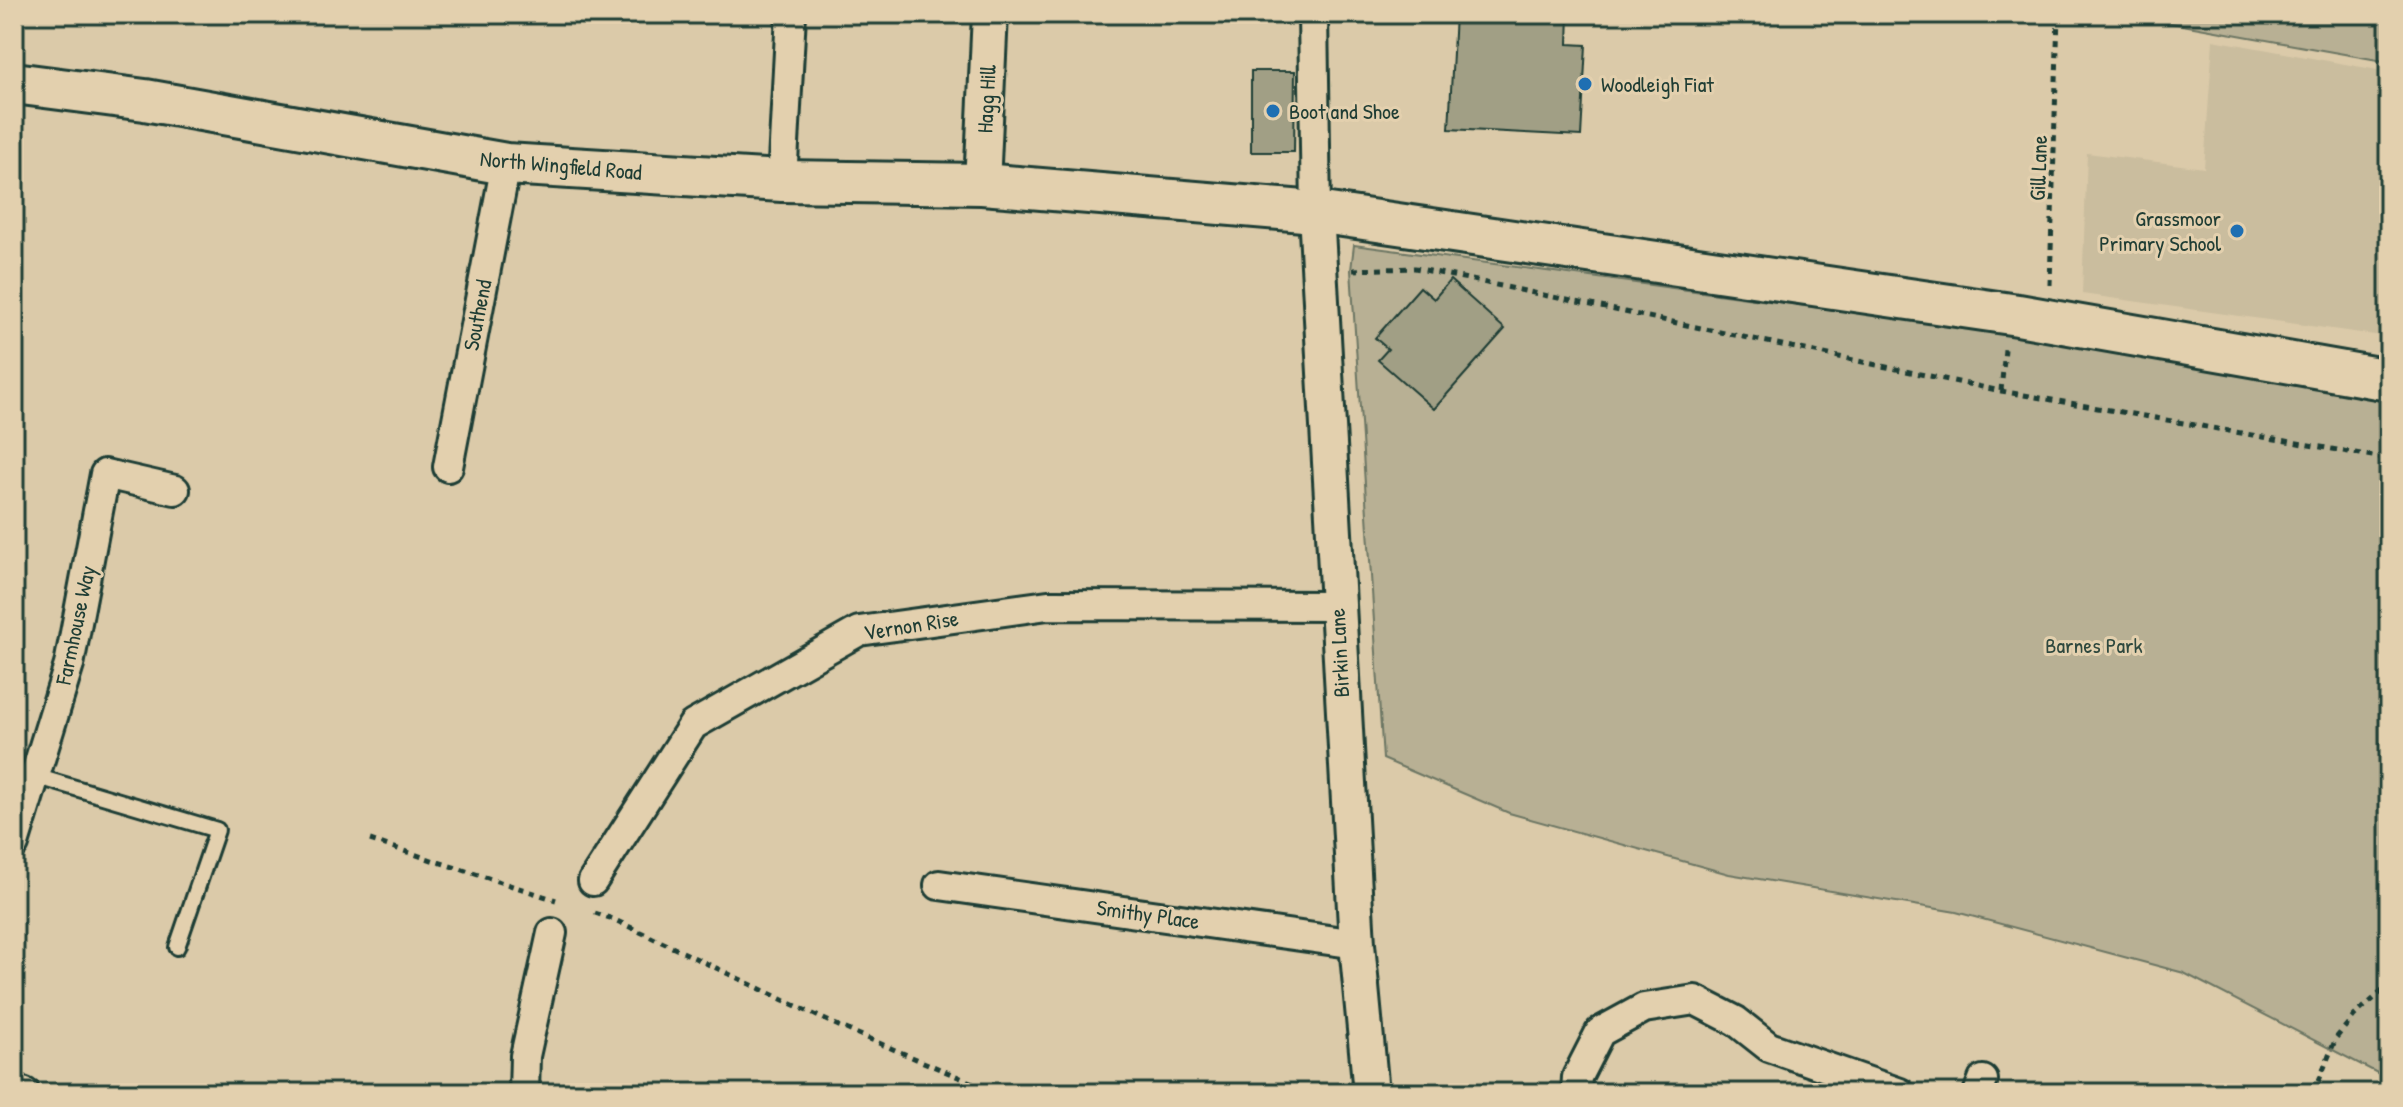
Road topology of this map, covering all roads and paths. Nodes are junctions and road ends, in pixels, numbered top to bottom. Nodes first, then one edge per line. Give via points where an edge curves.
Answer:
1 (791, 14) edge
2 (990, 14) edge
3 (1313, 14) edge
4 (2058, 14) edge
5 (14, 83) edge
6 (506, 164) junction
7 (782, 181) junction
8 (982, 184) junction
9 (1316, 212) junction
10 (1319, 269) junction
11 (2049, 322) junction
12 (2389, 380) edge
13 (2389, 459) edge
14 (448, 467) dead end
15 (175, 490) dead end
16 (1336, 606) junction
17 (35, 776) junction
18 (370, 840) dead end
19 (14, 844) edge
20 (593, 881) dead end
21 (939, 885) dead end
22 (569, 904) dead end
23 (584, 909) dead end
24 (552, 933) dead end
25 (1357, 944) junction
26 (177, 947) dead end
27 (2389, 985) edge
28 (14, 1089) edge
29 (25, 1093) edge
30 (524, 1093) edge
31 (996, 1093) edge
32 (1371, 1093) edge
33 (1576, 1093) edge
34 (1900, 1093) edge
35 (2314, 1093) edge

1 - 7 street
2 - 8 street, Hagg Hill
3 - 9 street
4 - 11 path, Gill Lane
5 - 6 main road, North Wingfield Road via 145,100
6 - 7 main road, North Wingfield Road
6 - 14 street, Southend
7 - 8 main road, North Wingfield Road
8 - 9 main road, North Wingfield Road
9 - 10 street, Birkin Lane
9 - 11 main road, North Wingfield Road
10 - 13 path via 1415,268 2001,391
10 - 16 street, Birkin Lane
11 - 12 main road, North Wingfield Road
15 - 17 street, Farmhouse Way via 105,474 69,665
16 - 20 street, Vernon Rise via 1048,605 859,631 693,725
16 - 25 street, Birkin Lane
17 - 19 street, Farmhouse Way
17 - 26 lane via 217,830
18 - 22 path
21 - 25 street, Smithy Place
23 - 31 path
24 - 30 street via 525,1056
25 - 32 street, Birkin Lane
27 - 35 path via 2336,1038
28 - 29 street
33 - 34 street via 1577,1077 1600,1032 1644,1008 1695,1000 1736,1021 1769,1047

